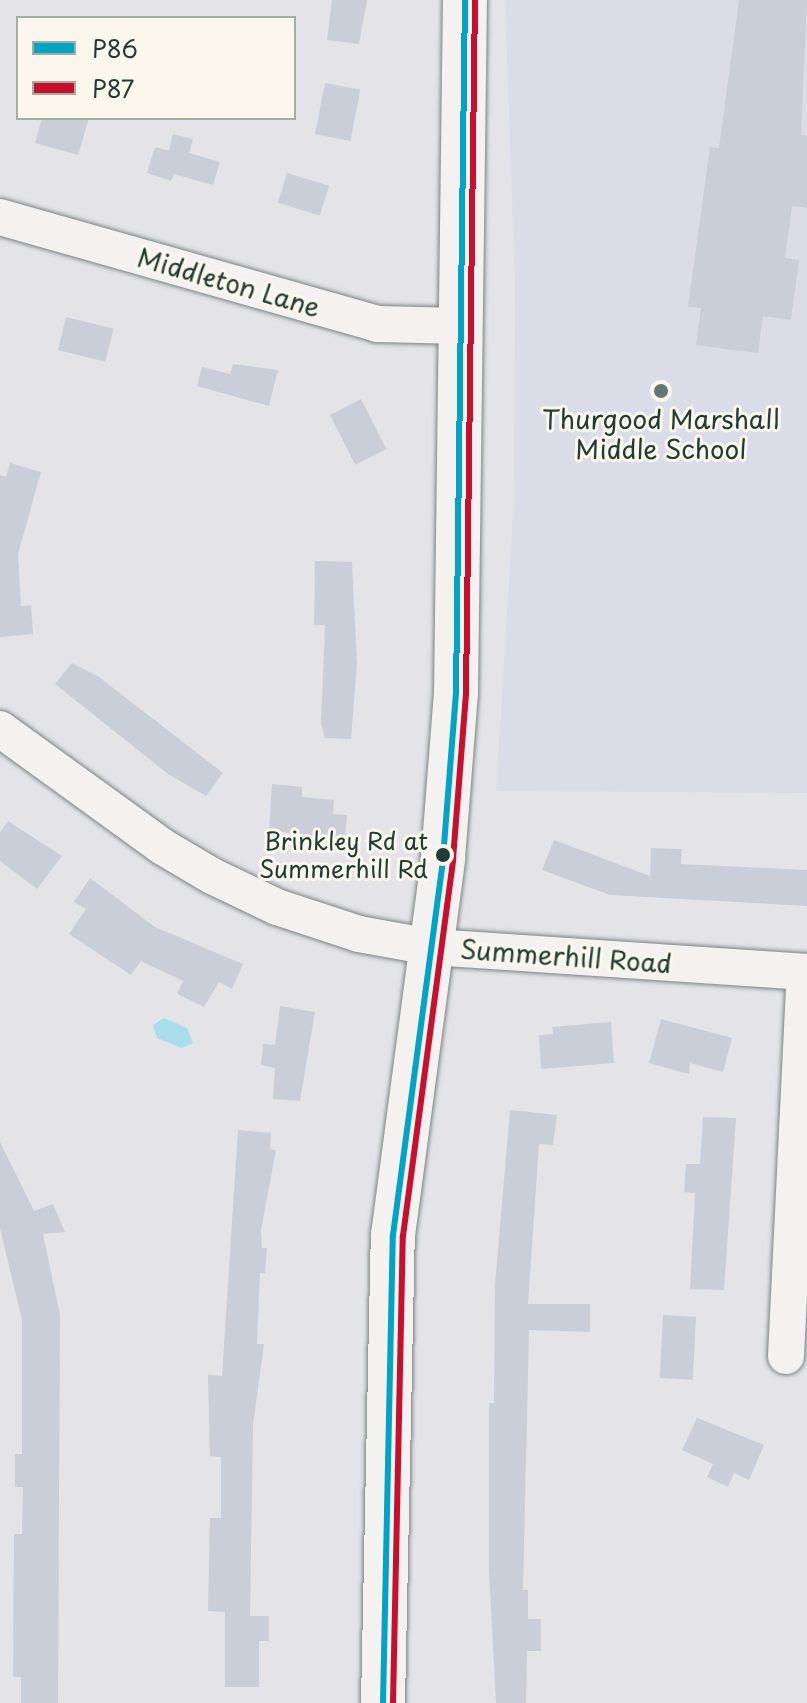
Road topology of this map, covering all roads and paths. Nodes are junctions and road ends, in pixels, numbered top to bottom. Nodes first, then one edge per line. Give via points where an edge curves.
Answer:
1 (465, 0) edge
2 (0, 217) edge
3 (462, 326) junction
4 (0, 729) edge
5 (431, 947) junction
6 (806, 972) edge
7 (786, 1356) dead end
8 (383, 1703) edge

1 - 3 main road
2 - 3 street, Middleton Lane via 377,324
3 - 5 main road via 456,693
4 - 5 street, Summerhill Road via 163,847 234,888 346,930
5 - 6 street, Summerhill Road
5 - 8 main road via 393,1235
6 - 7 street

